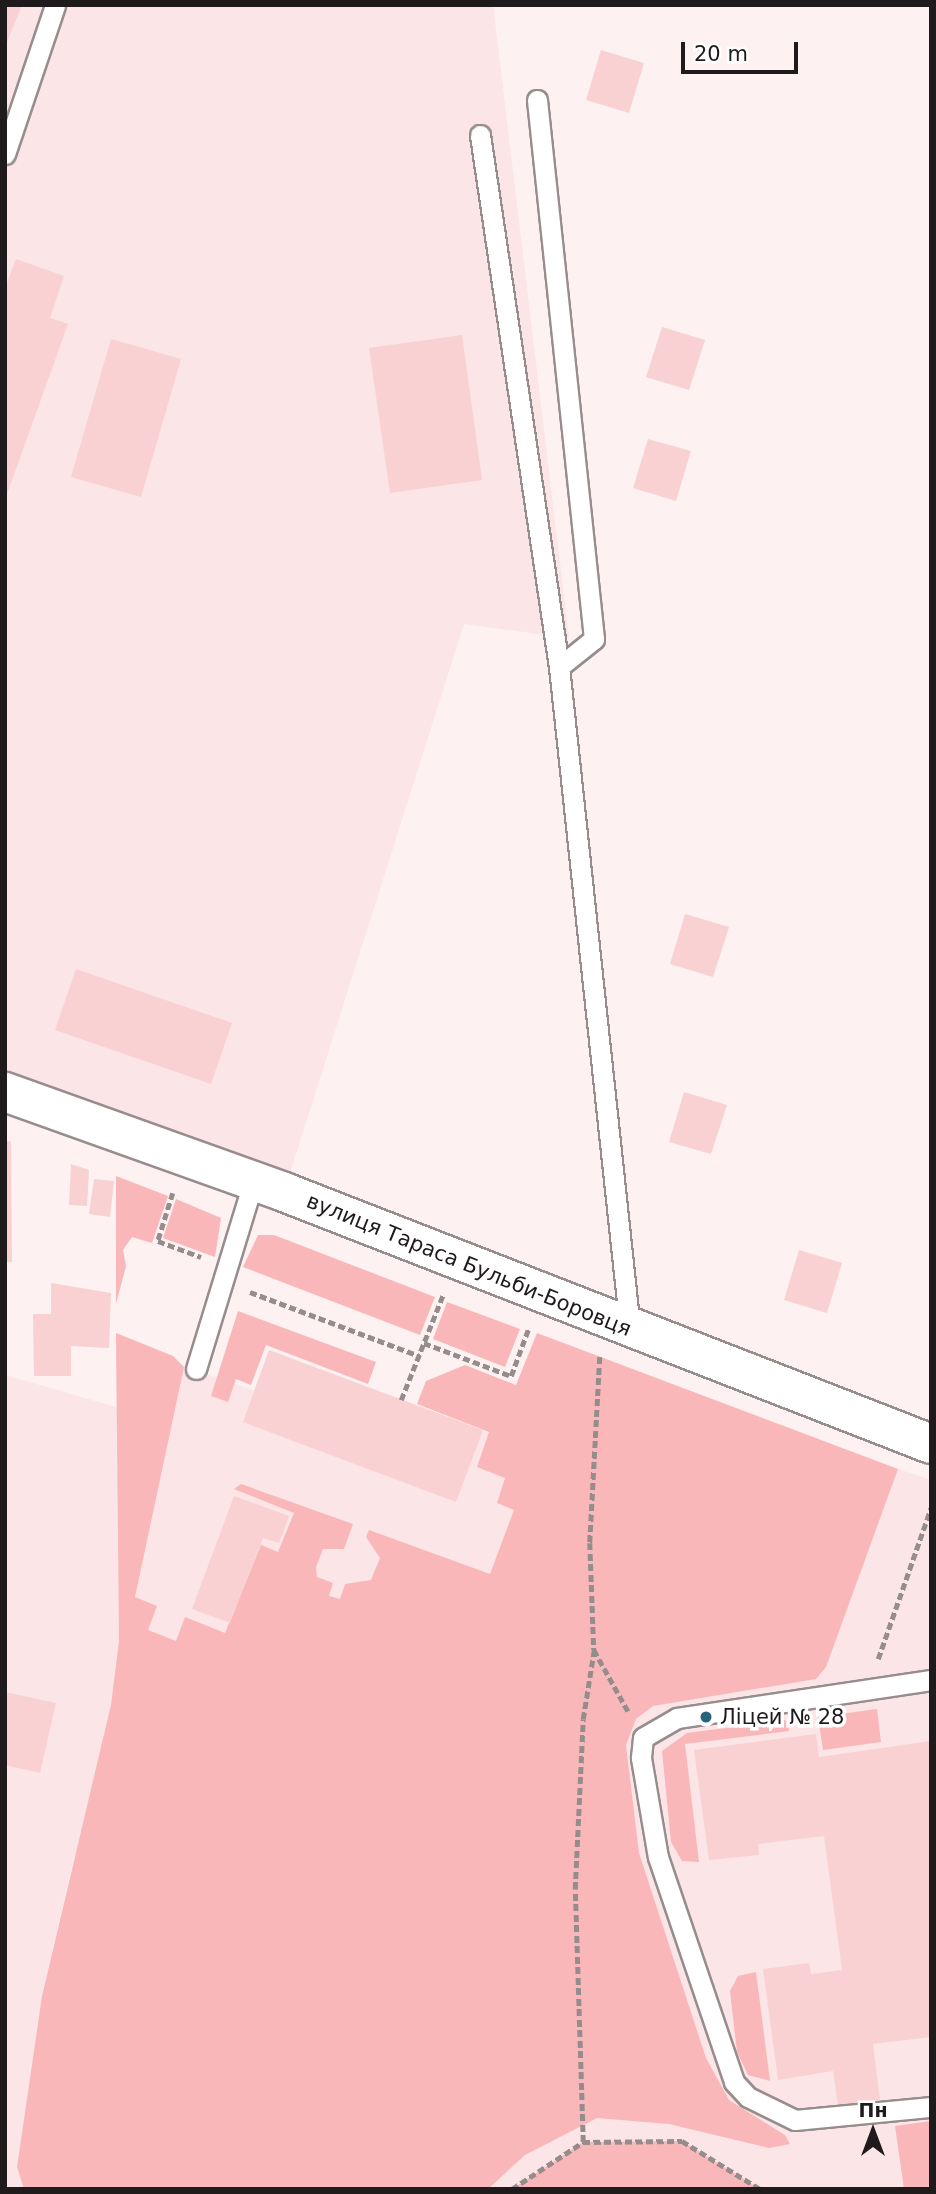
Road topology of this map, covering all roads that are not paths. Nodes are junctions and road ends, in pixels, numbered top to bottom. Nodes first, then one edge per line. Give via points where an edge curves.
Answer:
1 (55, 5) edge
2 (537, 100) dead end
3 (480, 135) dead end
4 (5, 154) edge
5 (559, 667) junction
6 (5, 1092) edge
7 (253, 1183) junction
8 (630, 1329) junction
9 (195, 1368) dead end
10 (931, 1444) edge
11 (931, 1680) edge
12 (931, 2107) edge

1 - 4 lane
2 - 5 lane via 594,639
3 - 5 lane
5 - 8 lane
6 - 7 street, вулиця Тараса Бульби-Боровця
7 - 8 street, вулиця Тараса Бульби-Боровця
7 - 9 lane
8 - 10 street, вулиця Тараса Бульби-Боровця
11 - 12 lane via 677,1718 643,1738 641,1758 658,1857 734,2082 748,2097 795,2120

